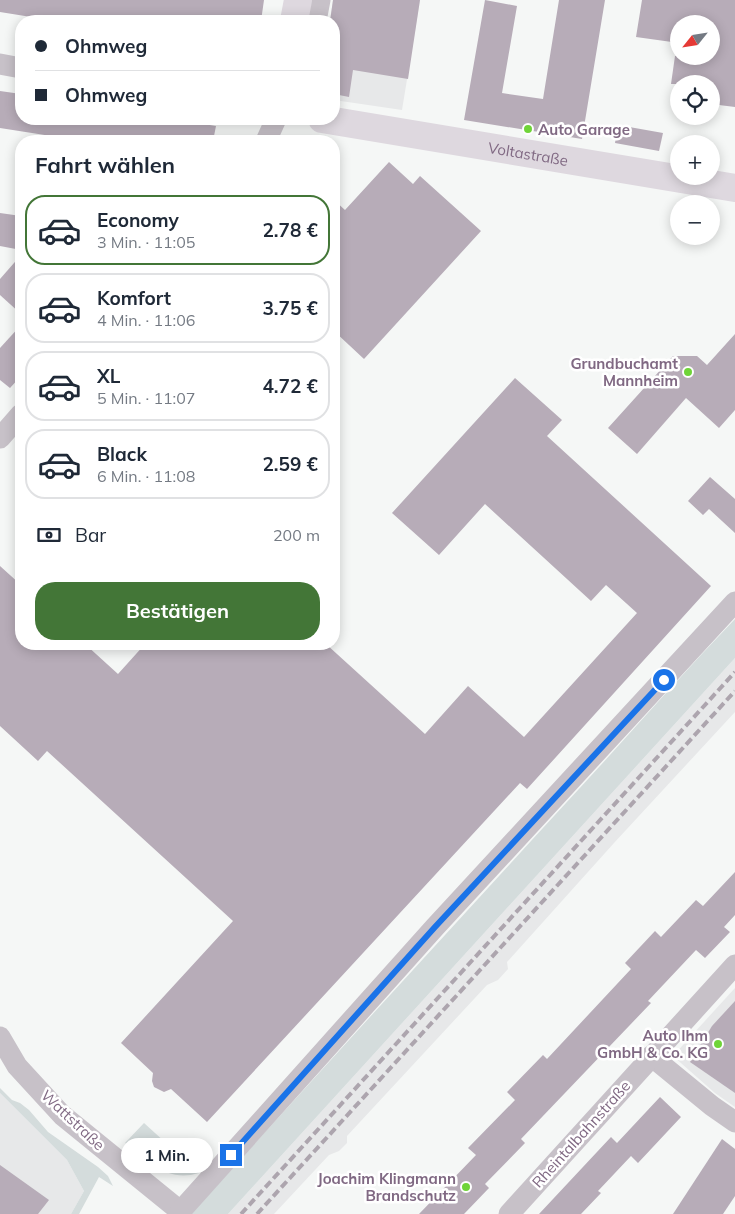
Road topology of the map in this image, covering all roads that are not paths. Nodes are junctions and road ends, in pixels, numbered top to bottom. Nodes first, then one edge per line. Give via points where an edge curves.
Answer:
1 (298, 0) edge
2 (320, 0) edge
3 (295, 15) edge
4 (317, 15) edge
5 (0, 64) edge
6 (15, 67) edge
7 (340, 122) edge
8 (735, 188) edge
9 (15, 421) edge
10 (0, 438) edge
11 (735, 602) edge
12 (735, 965) edge
13 (0, 1037) edge
14 (651, 1056) junction
15 (735, 1122) edge
16 (179, 1213) edge
17 (509, 1214) edge

1 - 3 main road
2 - 4 street
5 - 6 street
7 - 8 main road, Voltastraße
9 - 10 street
11 - 16 street via 435,927
12 - 14 street, Rheintalbahnstraße
13 - 16 street, Wattstraße via 17,1066 62,1114
14 - 15 street
14 - 17 street, Rheintalbahnstraße

